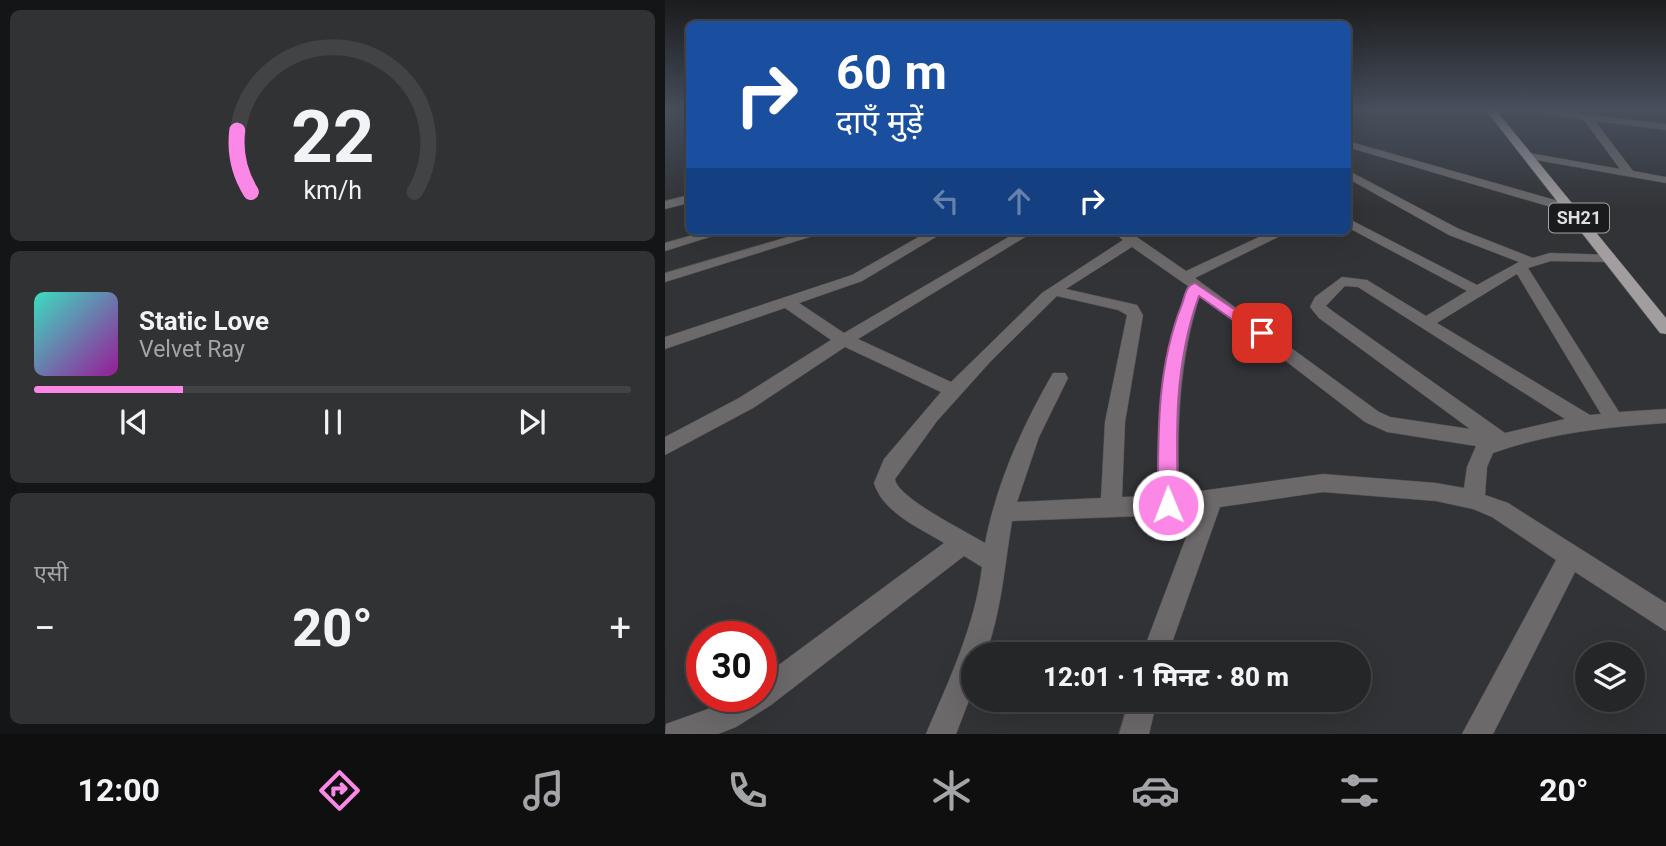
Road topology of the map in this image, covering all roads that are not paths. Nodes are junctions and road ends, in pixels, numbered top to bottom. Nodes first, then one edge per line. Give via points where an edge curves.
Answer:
1 (1518, 143) edge
2 (1607, 143) edge
3 (1351, 145) edge
4 (1529, 156) junction
5 (1629, 173) junction
6 (1351, 175) edge
7 (1666, 180) edge
8 (686, 200) edge
9 (665, 205) edge
10 (1572, 209) junction
11 (1351, 224) edge
12 (708, 235) edge
13 (809, 235) edge
14 (932, 235) edge
15 (1021, 235) edge
16 (1272, 235) edge
17 (1126, 236) edge
18 (665, 247) edge
19 (1610, 257) junction
20 (1526, 264) junction
21 (665, 278) edge
22 (1189, 282) junction
23 (1478, 290) junction
24 (1055, 291) junction
25 (787, 302) junction
26 (1425, 323) junction
27 (1666, 329) edge
28 (844, 340) junction
29 (665, 342) edge
30 (1059, 378) dead end
31 (955, 391) junction
32 (1666, 416) edge
33 (1614, 420) junction
34 (1585, 422) junction
35 (1501, 441) junction
36 (665, 447) edge
37 (1212, 498) junction
38 (1474, 500) junction
39 (1168, 505) junction
40 (1111, 507) junction
41 (1003, 512) junction
42 (963, 543) junction
43 (1571, 555) junction
44 (995, 562) junction
45 (1666, 618) edge
46 (1159, 642) edge
47 (777, 683) edge
48 (734, 712) edge
49 (1139, 712) edge
50 (944, 733) edge
51 (676, 734) edge
52 (1133, 734) edge
53 (1477, 734) edge

1 - 4 main road, SH21
2 - 5 street
3 - 10 street
4 - 5 street
4 - 10 main road, SH21
5 - 7 street
6 - 20 street via 1454,232
8 - 9 street
10 - 19 main road, SH21
11 - 23 street
12 - 18 street
13 - 21 street
14 - 25 street via 857,278
15 - 28 street
16 - 22 street
17 - 22 street
17 - 24 street
19 - 20 street via 1565,256
19 - 27 main road, SH21
20 - 23 street
20 - 33 street
22 - 35 street via 1387,424
22 - 39 street via 1172,365
23 - 26 street
24 - 31 street
24 - 40 street via 1121,306 1135,315 1115,422
25 - 28 street
25 - 29 street
26 - 34 street
26 - 35 street via 1352,281 1342,281 1318,307
28 - 31 street
28 - 36 street via 746,403
30 - 41 street via 1026,441
31 - 42 street via 912,435 884,481 888,494 901,505
32 - 33 street
33 - 34 street
34 - 35 street
35 - 38 street via 1485,448 1476,467
37 - 38 street via 1323,483 1436,492
37 - 39 street
37 - 46 street
38 - 43 street via 1500,510
39 - 40 street
40 - 41 street
41 - 44 street
42 - 44 street
42 - 47 street
43 - 45 street
43 - 53 street
44 - 50 street via 987,611
48 - 51 street
49 - 52 street

